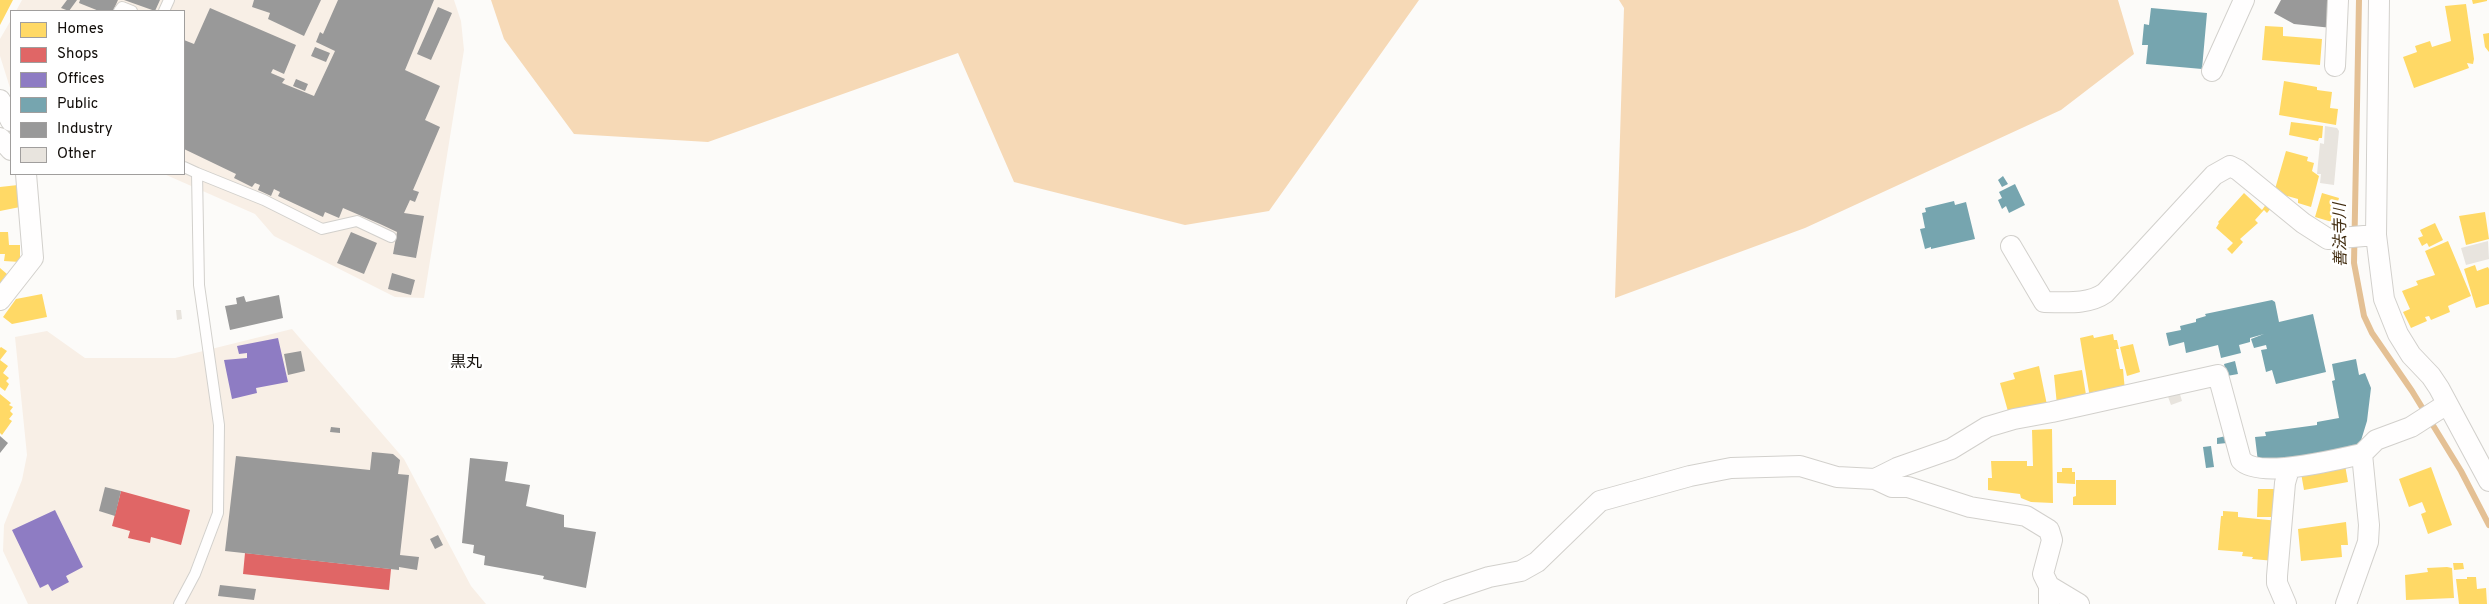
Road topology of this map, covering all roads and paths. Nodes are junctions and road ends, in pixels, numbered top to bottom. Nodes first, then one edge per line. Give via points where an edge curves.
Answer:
1 (2244, 0) edge
2 (2338, 0) edge
3 (2379, 0) edge
4 (2335, 66) dead end
5 (2212, 71) dead end
6 (0, 100) edge
7 (10, 119) edge
8 (0, 138) edge
9 (10, 149) edge
10 (185, 167) edge
11 (26, 175) edge
12 (197, 178) junction
13 (2373, 236) junction
14 (390, 237) dead end
15 (2011, 246) dead end
16 (0, 300) edge
17 (2444, 406) junction
18 (2362, 454) junction
19 (2289, 469) junction
20 (1875, 479) junction
21 (2489, 481) edge
22 (2049, 595) edge
23 (179, 604) edge
24 (1417, 604) edge
25 (2079, 604) edge
26 (2286, 604) edge
27 (2346, 604) edge

1 - 5 street
2 - 4 street
3 - 13 street
6 - 7 street
8 - 9 street
10 - 12 lane
11 - 16 street via 32,258
12 - 14 lane via 264,200 322,229 357,220
12 - 23 lane via 199,285 219,425 218,513 196,574
13 - 15 street via 2328,239 2230,166 2214,175 2105,293 2090,301 2044,302
13 - 17 street via 2388,312 2411,355 2431,376
17 - 18 street via 2411,428 2376,440
17 - 21 street
18 - 19 street
18 - 27 street via 2368,542
19 - 20 street via 2248,466 2241,460 2218,375 2005,421 1987,427 1951,449
19 - 26 street via 2277,576
20 - 22 street via 1892,487 1908,487 1970,508 2026,516 2049,530 2052,540 2043,574
20 - 24 street via 1837,477 1800,466 1731,468 1690,476 1600,501 1537,562 1521,571 1490,577
22 - 25 street

